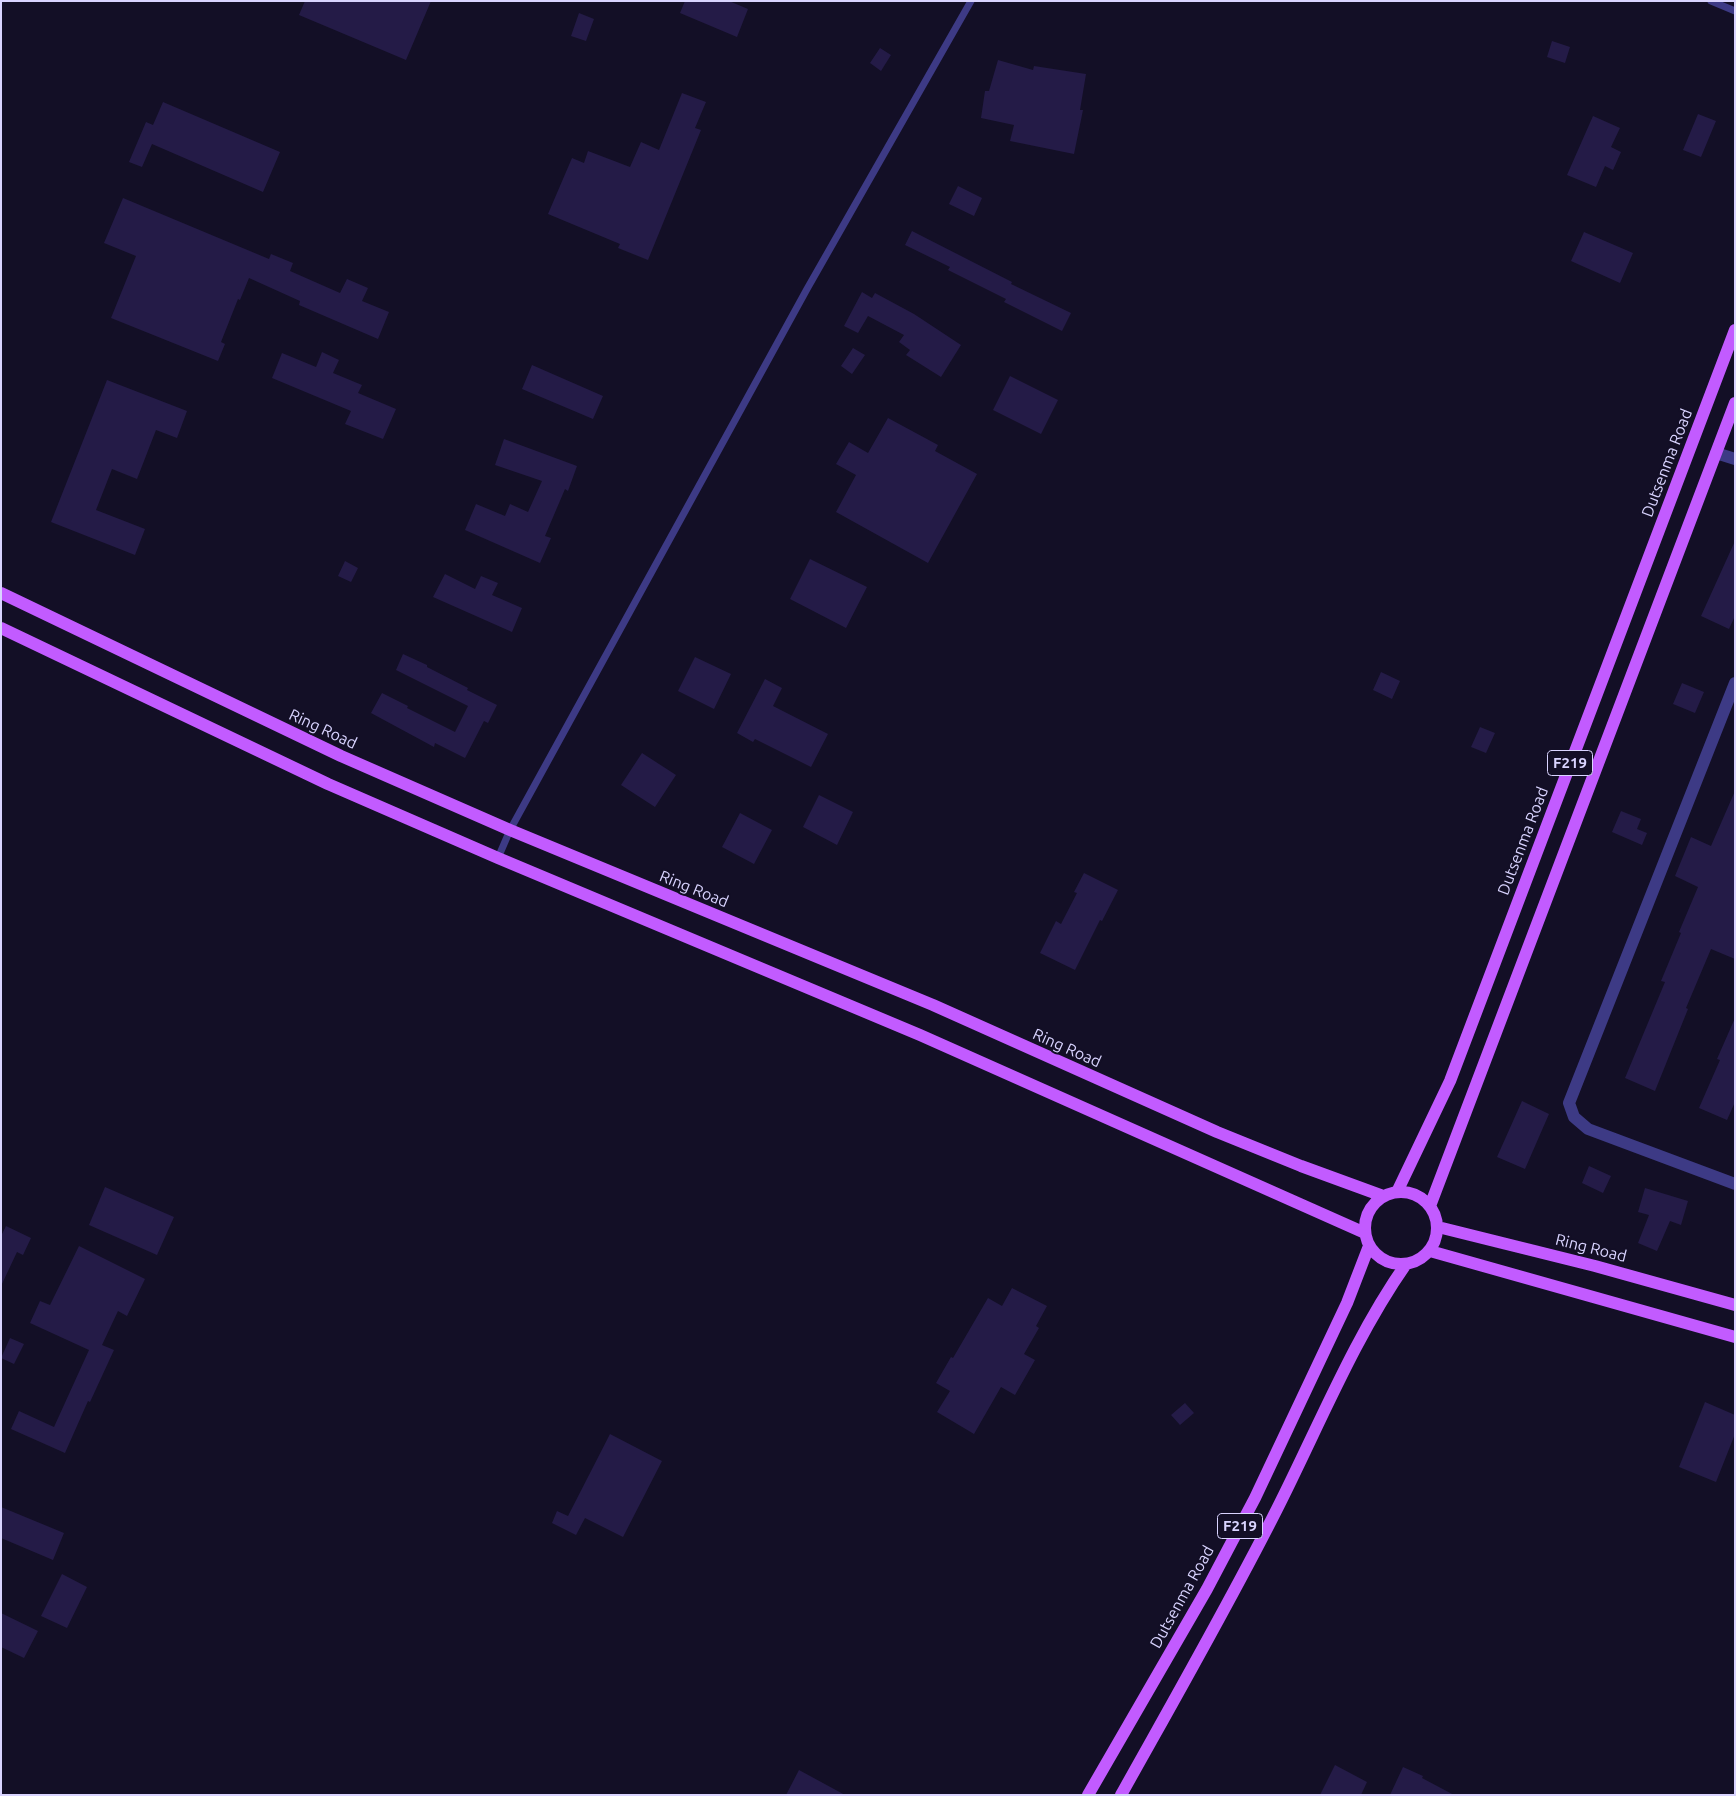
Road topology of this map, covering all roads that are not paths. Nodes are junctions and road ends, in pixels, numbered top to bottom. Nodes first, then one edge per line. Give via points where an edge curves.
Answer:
1 (970, 1) edge
2 (1711, 1) edge
3 (1735, 11) edge
4 (1735, 330) edge
5 (1735, 403) edge
6 (1716, 453) junction
7 (1735, 460) edge
8 (1, 593) edge
9 (1, 628) edge
10 (1735, 683) edge
11 (510, 830) junction
12 (498, 858) junction
13 (1735, 1184) edge
14 (1397, 1192) junction
15 (1383, 1196) junction
16 (1430, 1206) junction
17 (1438, 1227) junction
18 (1365, 1232) junction
19 (1369, 1246) junction
20 (1430, 1251) junction
21 (1406, 1264) junction
22 (1735, 1304) edge
23 (1735, 1338) edge
24 (1088, 1795) edge
25 (1121, 1795) edge

1 - 11 lane
2 - 3 lane
4 - 14 main road, Dutsenma Road / F219 via 1450,1081
5 - 6 main road, F219
6 - 7 street
6 - 16 main road, F219
8 - 11 main road, Ring Road via 332,751
9 - 12 main road via 328,784
10 - 13 street via 1569,1103 1574,1117 1588,1129
11 - 12 lane
11 - 15 main road, Ring Road via 933,1005 1217,1132
12 - 18 main road via 920,1035
14 - 15 main road
14 - 16 main road via 1421,1198
15 - 18 main road via 1372,1206 1366,1218
16 - 17 main road
17 - 20 main road
17 - 22 main road, Ring Road
18 - 19 main road
19 - 21 main road via 1378,1257
19 - 24 main road, Dutsenma Road / F219 via 1347,1303 1255,1498 1207,1589
20 - 21 main road, F219 via 1419,1260
20 - 23 main road
21 - 25 main road, F219 via 1373,1314 1225,1610

